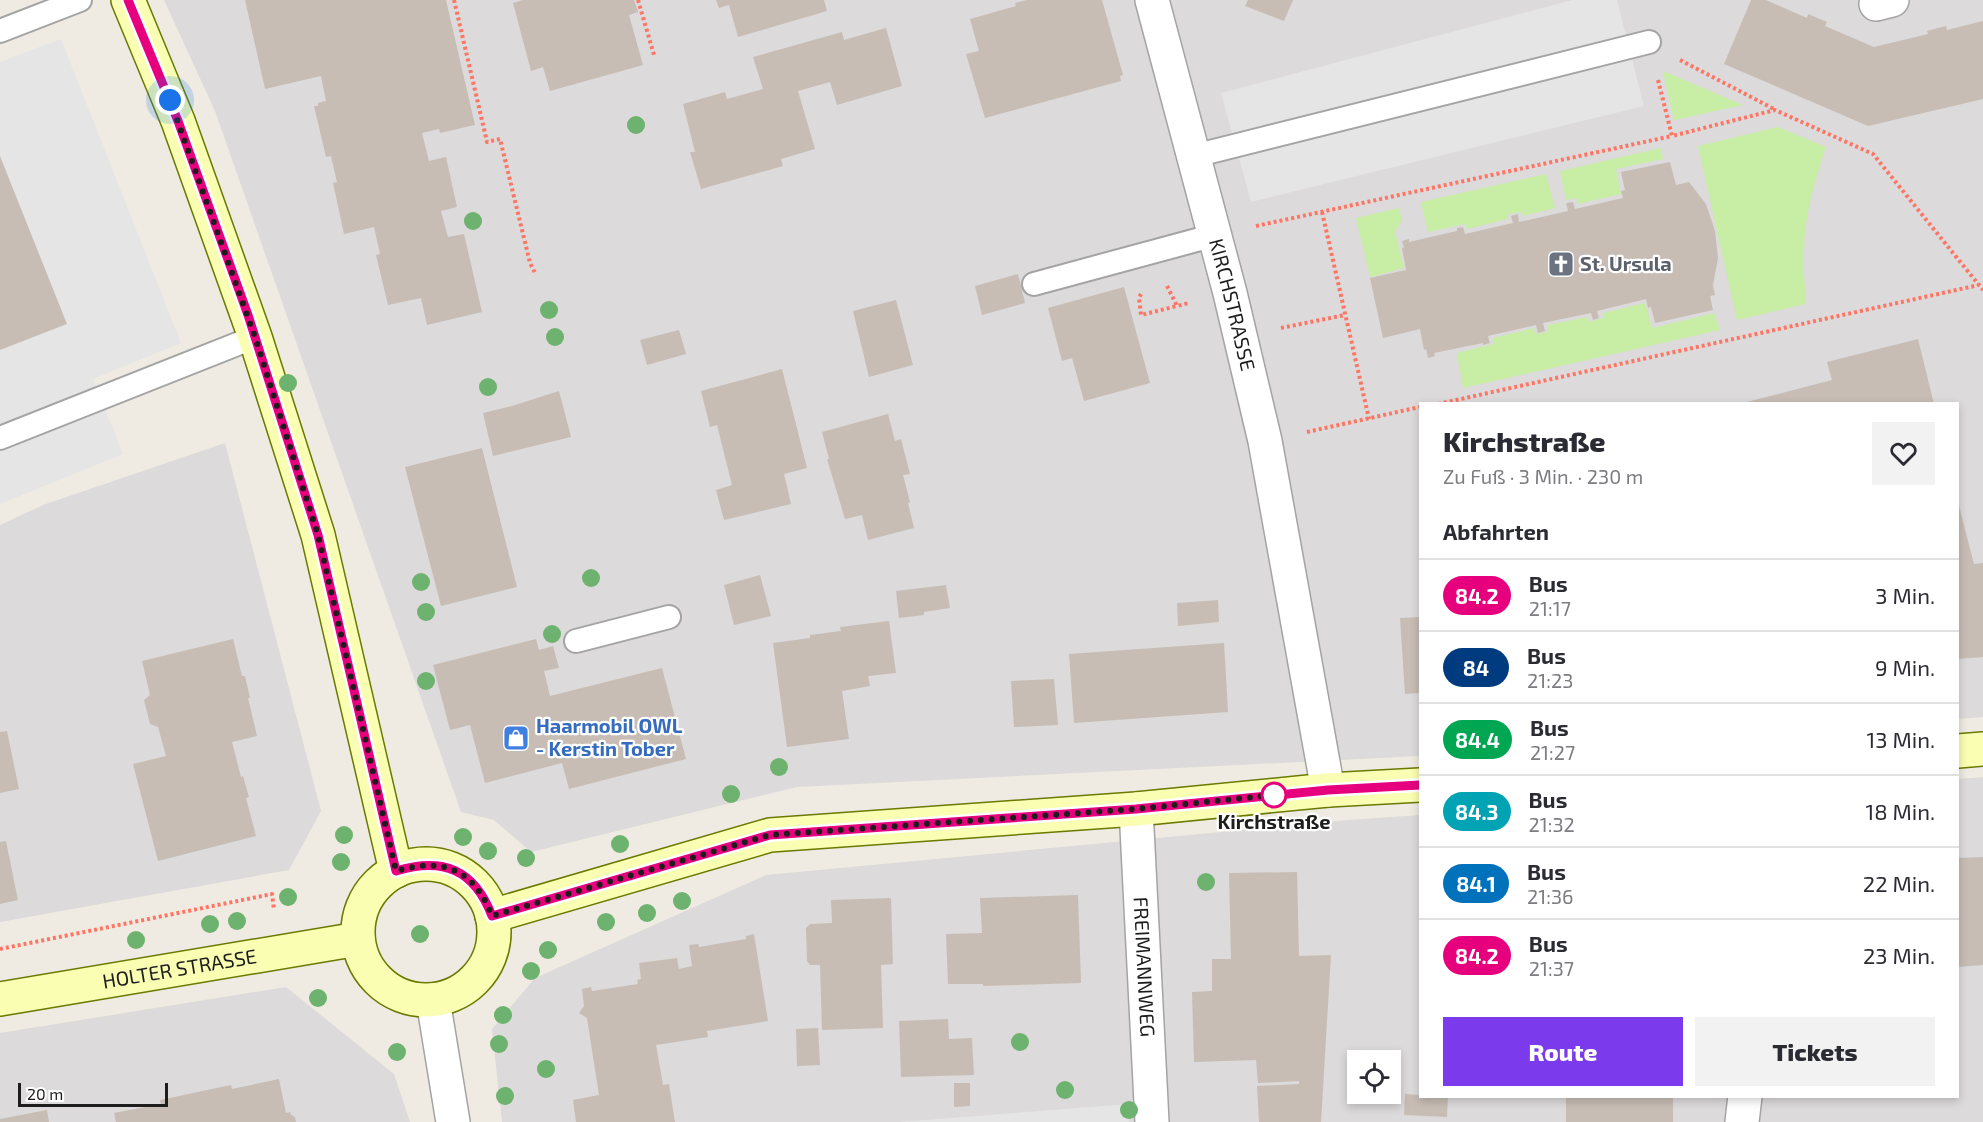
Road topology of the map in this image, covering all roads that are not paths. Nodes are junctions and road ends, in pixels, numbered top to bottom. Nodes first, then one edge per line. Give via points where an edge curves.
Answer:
1 (80, 0) edge
2 (128, 0) edge
3 (1152, 0) edge
4 (0, 32) edge
5 (1649, 42) road end
6 (1194, 156) junction
7 (1215, 235) junction
8 (1034, 284) dead end
9 (255, 337) junction
10 (0, 438) edge
11 (669, 617) dead end
12 (576, 640) dead end
13 (1983, 749) edge
14 (1959, 751) edge
15 (1419, 785) edge
16 (1328, 790) junction
17 (1136, 809) junction
18 (396, 871) junction
19 (492, 916) junction
20 (358, 939) junction
21 (0, 999) edge
22 (433, 1000) junction
23 (1745, 1098) edge
24 (453, 1122) edge
25 (1152, 1122) edge
26 (1742, 1122) edge

1 - 4 lane
2 - 9 street via 178,121
3 - 6 street, KIRCHSTRASSE
5 - 6 lane
6 - 7 street, KIRCHSTRASSE
7 - 8 lane
7 - 16 street, KIRCHSTRASSE via 1265,441
9 - 10 lane
9 - 18 street via 318,535
11 - 12 lane
13 - 14 street
15 - 16 street
16 - 17 street
17 - 19 street via 770,835
17 - 25 street, FREIMANNWEG
18 - 19 street via 435,864 455,870 485,898
18 - 20 street via 367,897 359,915
19 - 22 street via 494,939 487,962 474,980 455,994
20 - 21 street, HOLTER STRASSE
20 - 22 street via 373,976 390,990 411,999
22 - 24 street
23 - 26 street

